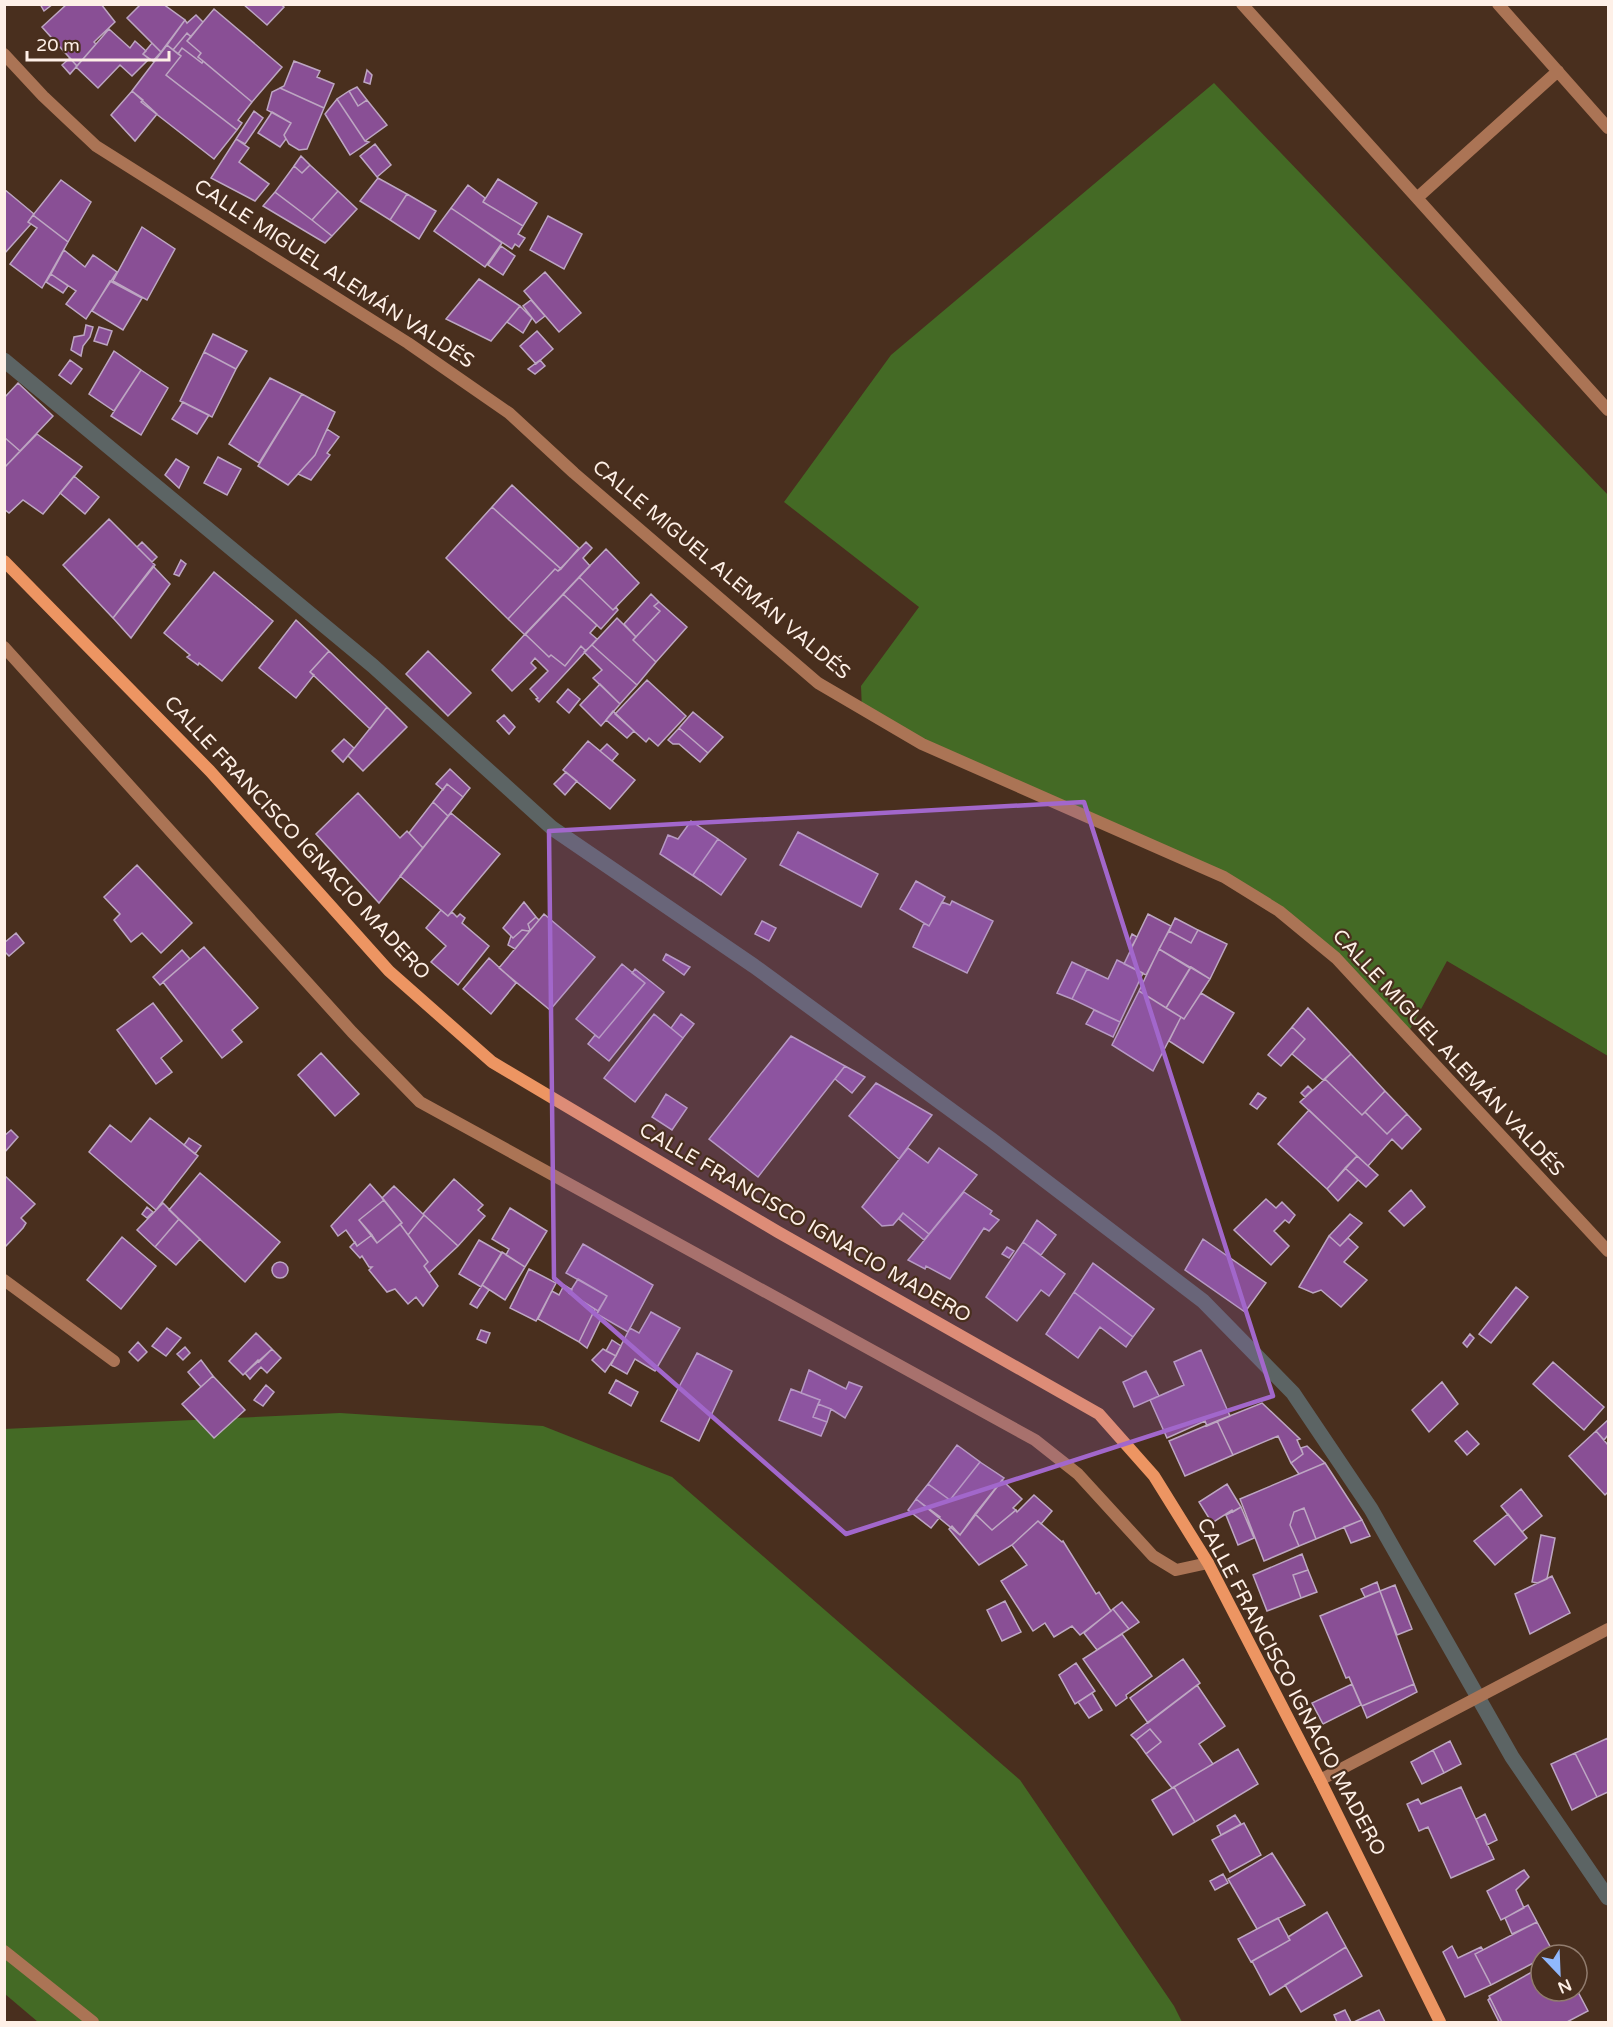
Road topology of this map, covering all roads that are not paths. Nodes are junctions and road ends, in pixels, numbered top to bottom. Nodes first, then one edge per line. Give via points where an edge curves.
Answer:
1 (1242, 4) edge
2 (1498, 4) edge
3 (4, 54) edge
4 (1558, 72) junction
5 (1608, 128) edge
6 (1417, 198) junction
7 (1608, 410) edge
8 (4, 561) edge
9 (4, 647) edge
10 (1608, 1251) edge
11 (4, 1280) edge
12 (114, 1360) dead end
13 (1208, 1563) junction
14 (1608, 1629) edge
15 (1320, 1780) junction
16 (4, 1951) edge
17 (93, 2022) edge
18 (1440, 2022) edge

1 - 6 street
2 - 4 street
3 - 10 street, CALLE MIGUEL ALEMÁN VALDÉS via 96,146 408,343 509,413 818,684 922,744 1224,877 1279,911 1336,958
4 - 5 street
4 - 6 street
6 - 7 street
8 - 13 main road, CALLE FRANCISCO IGNACIO MADERO via 210,771 389,971 492,1062 778,1232 1099,1414 1154,1476
9 - 13 street via 420,1102 1035,1440 1078,1474 1153,1556 1176,1570
11 - 12 street
13 - 15 main road, CALLE FRANCISCO IGNACIO MADERO
14 - 15 street
15 - 18 main road, CALLE FRANCISCO IGNACIO MADERO
16 - 17 street

